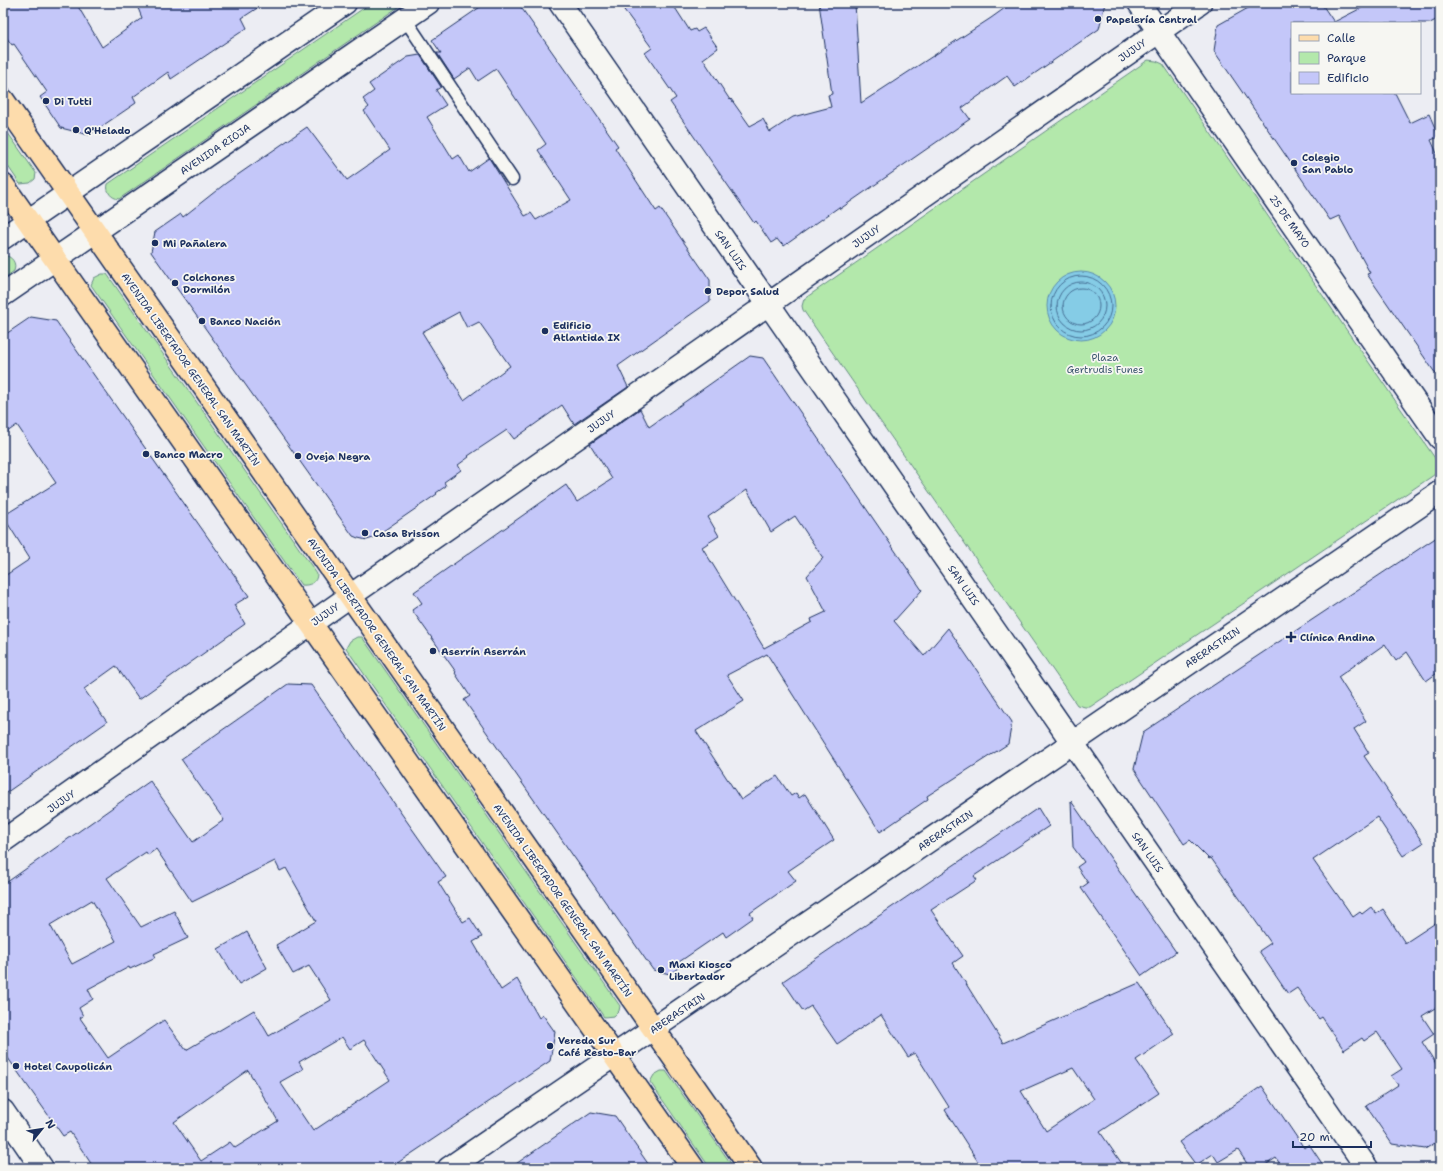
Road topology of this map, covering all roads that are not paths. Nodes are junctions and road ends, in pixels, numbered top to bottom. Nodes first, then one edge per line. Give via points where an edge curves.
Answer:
1 (345, 3) edge
2 (428, 3) edge
3 (560, 3) edge
4 (1139, 3) edge
5 (1200, 3) edge
6 (405, 19) junction
7 (1159, 32) junction
8 (3, 100) edge
9 (512, 179) dead end
10 (3, 184) edge
11 (68, 194) junction
12 (28, 221) junction
13 (95, 231) junction
14 (3, 238) edge
15 (55, 259) junction
16 (3, 295) edge
17 (768, 304) junction
18 (1440, 438) edge
19 (1440, 492) edge
20 (350, 596) junction
21 (312, 624) junction
22 (1073, 743) junction
23 (3, 841) edge
24 (654, 1029) junction
25 (615, 1056) junction
26 (3, 1111) edge
27 (42, 1168) edge
28 (449, 1168) edge
29 (694, 1168) edge
30 (751, 1168) edge
31 (1367, 1168) edge

1 - 11 street
2 - 6 street, AVENIDA RIOJA
3 - 17 street, SAN LUIS
4 - 7 street, 25 DE MAYO
5 - 7 street, JUJUY
6 - 9 lane
6 - 13 street, AVENIDA RIOJA
7 - 17 street, JUJUY
7 - 18 street, 25 DE MAYO
8 - 11 main road, AVENIDA LIBERTADOR GENERAL SAN MARTÍN
10 - 12 main road
11 - 12 street
11 - 13 main road, AVENIDA LIBERTADOR GENERAL SAN MARTÍN
12 - 14 street
12 - 15 main road
13 - 15 street, AVENIDA RIOJA
13 - 20 main road, AVENIDA LIBERTADOR GENERAL SAN MARTÍN
15 - 16 street, AVENIDA RIOJA
15 - 21 main road
17 - 20 street, JUJUY
17 - 22 street, SAN LUIS
19 - 22 street, ABERASTAIN
20 - 21 street, JUJUY
20 - 24 main road, AVENIDA LIBERTADOR GENERAL SAN MARTÍN
21 - 23 street, JUJUY
21 - 25 main road
22 - 24 street, ABERASTAIN
22 - 31 street, SAN LUIS
24 - 25 street, ABERASTAIN
24 - 30 main road, AVENIDA LIBERTADOR GENERAL SAN MARTÍN
25 - 28 street, ABERASTAIN
25 - 29 main road
26 - 27 street

